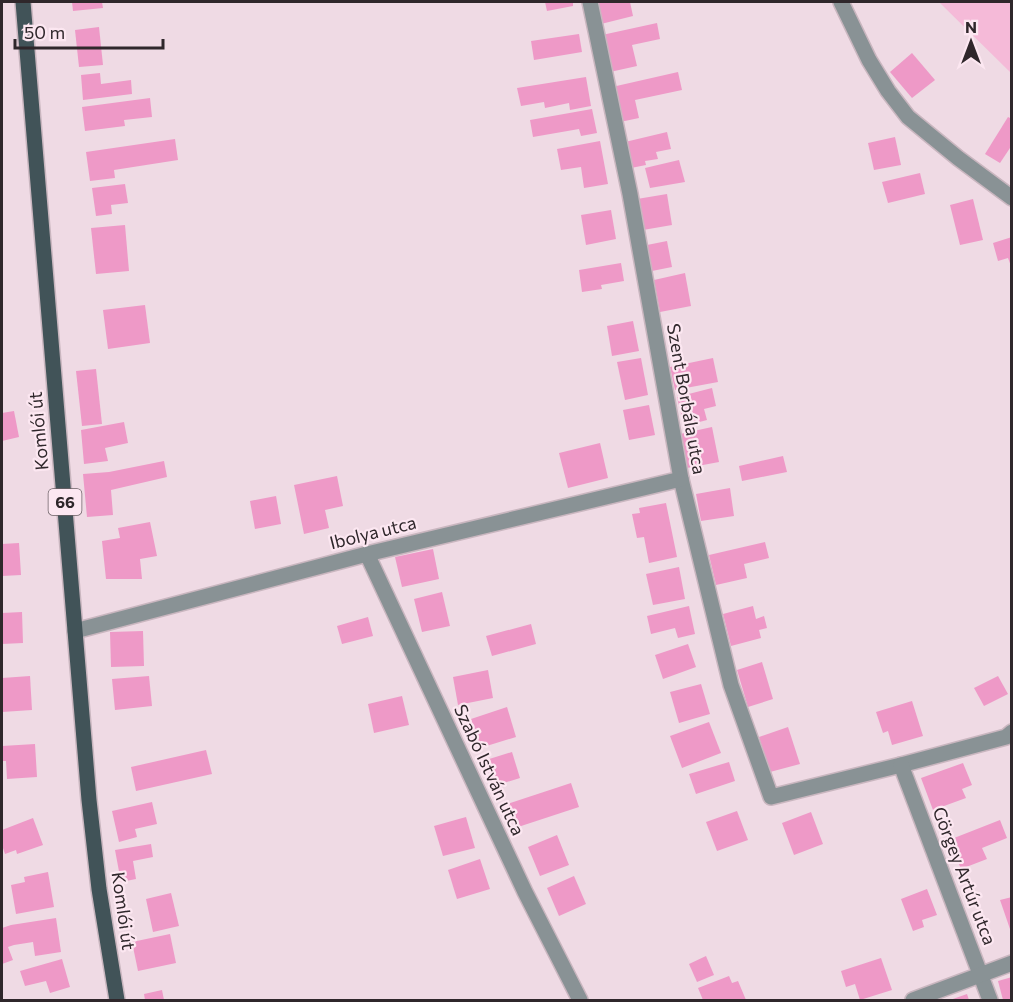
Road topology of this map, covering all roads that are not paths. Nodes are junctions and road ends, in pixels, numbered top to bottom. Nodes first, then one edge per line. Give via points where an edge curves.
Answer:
1 (23, 2) edge
2 (590, 2) edge
3 (841, 2) edge
4 (1011, 198) edge
5 (681, 479) junction
6 (367, 554) junction
7 (75, 631) junction
8 (1011, 732) edge
9 (901, 765) junction
10 (1011, 963) edge
11 (981, 975) junction
12 (117, 1000) edge
13 (580, 1000) edge
14 (913, 1000) edge
15 (990, 1000) edge

1 - 7 main road, Komlói út / 66
2 - 5 street, Szent Borbála utca via 630,194
3 - 4 street via 868,60 908,117
5 - 6 street, Ibolya utca
5 - 9 street, Szent Borbála utca via 730,686 771,797
6 - 7 street, Ibolya utca
6 - 13 street, Szabó István utca via 525,892
7 - 12 main road, Komlói út / 66 via 99,889
8 - 9 street via 1006,737
9 - 11 street, Görgey Artúr utca
10 - 11 street
11 - 14 street
11 - 15 street, Görgey Artúr utca

